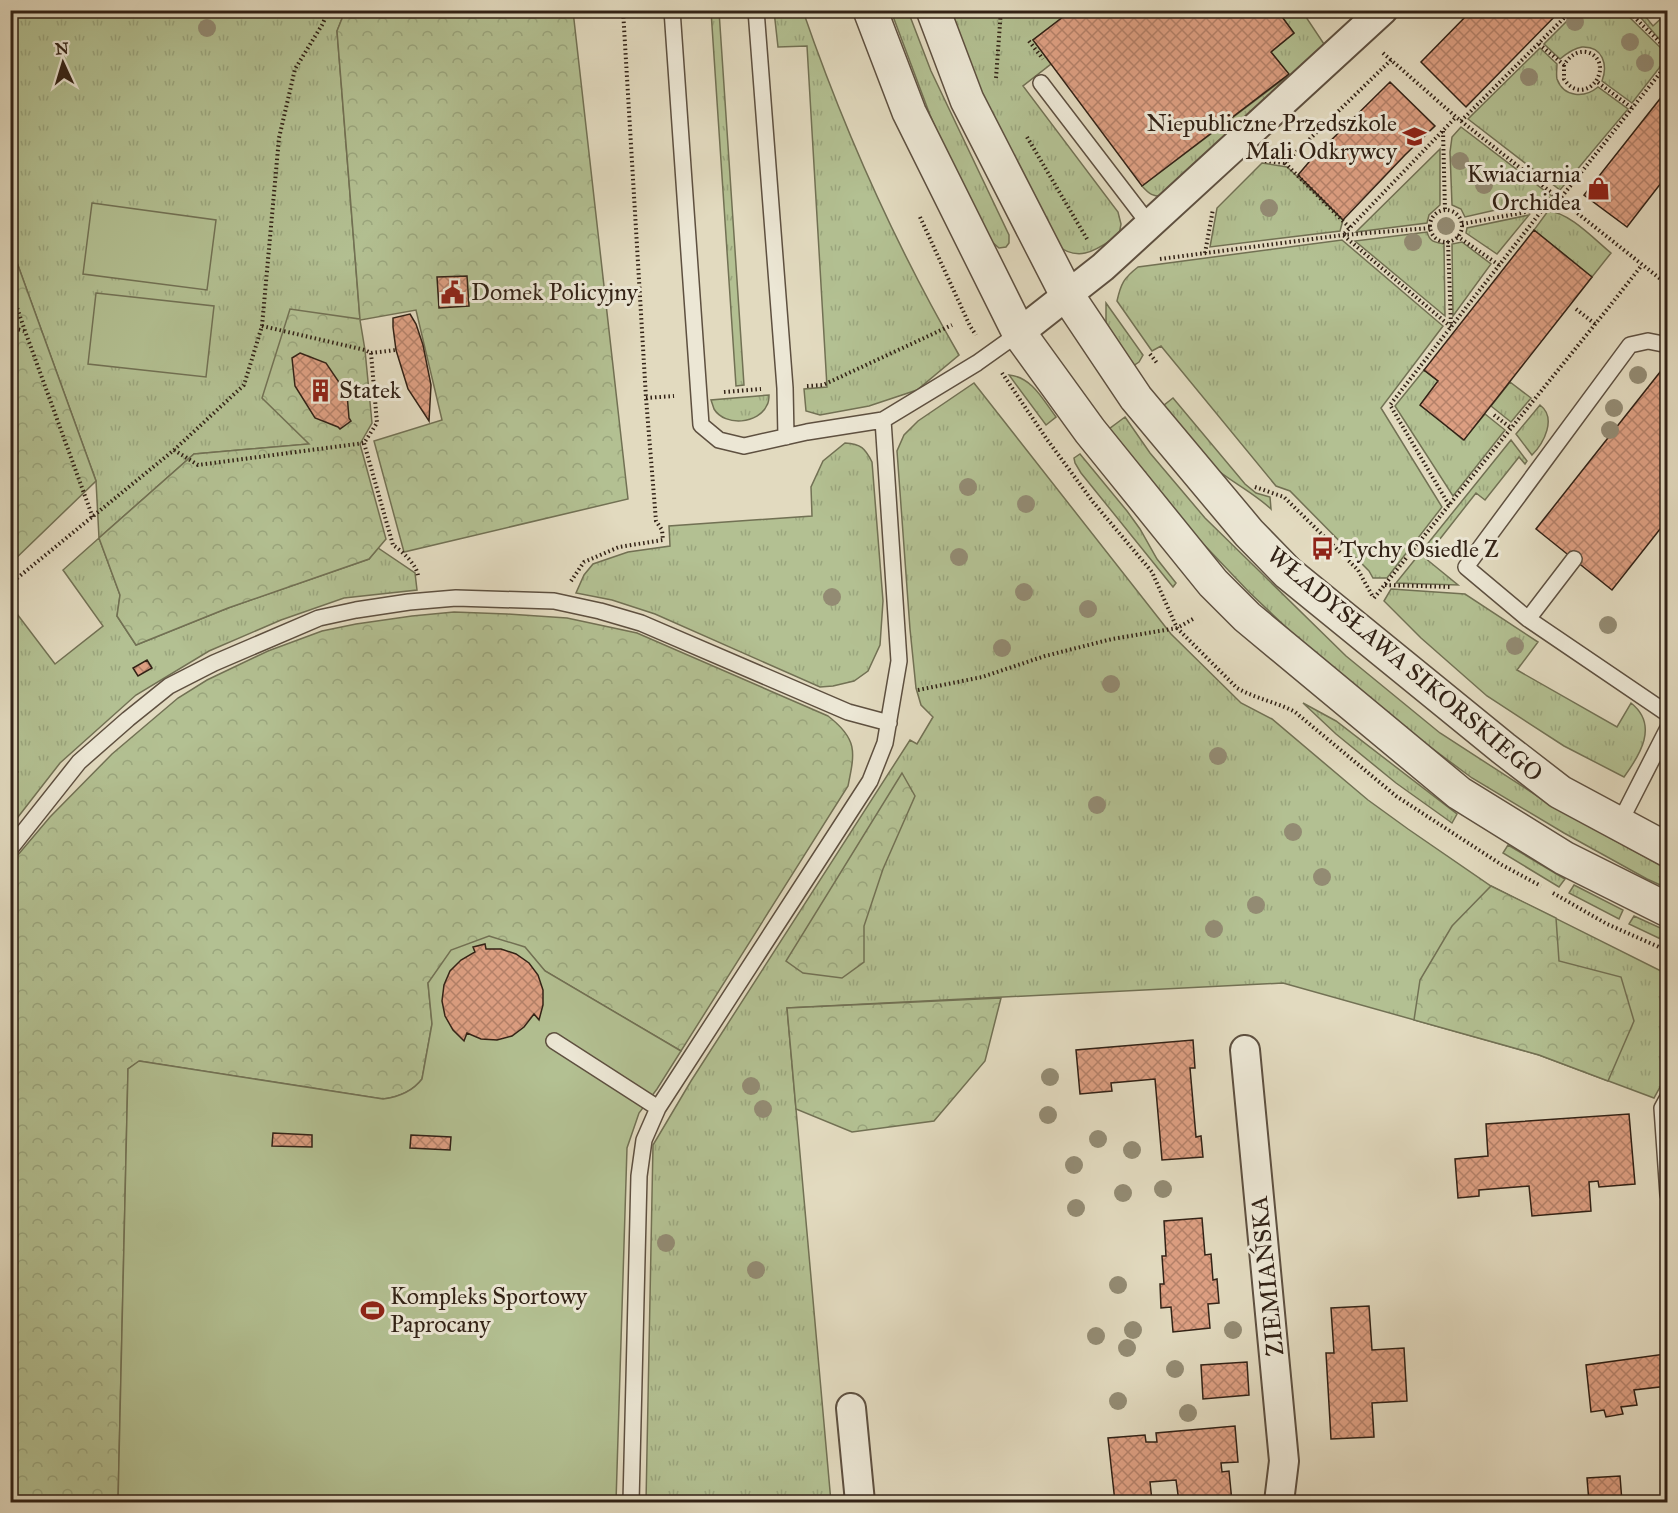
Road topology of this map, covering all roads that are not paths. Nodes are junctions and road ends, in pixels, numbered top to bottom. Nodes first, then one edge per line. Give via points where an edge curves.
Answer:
1 (672, 10) edge
2 (756, 10) edge
3 (870, 10) edge
4 (933, 10) edge
5 (1383, 10) edge
6 (1041, 83) dead end
7 (1149, 224) junction
8 (1067, 295) junction
9 (1019, 333) junction
10 (1668, 345) edge
11 (883, 420) junction
12 (786, 437) junction
13 (1574, 559) dead end
14 (1528, 619) junction
15 (1668, 714) edge
16 (889, 723) junction
17 (1668, 728) edge
18 (1619, 824) junction
19 (10, 849) edge
20 (1668, 850) edge
21 (1668, 910) edge
22 (554, 1041) dead end
23 (1245, 1050) dead end
24 (1668, 1097) edge
25 (658, 1108) junction
26 (1668, 1195) edge
27 (851, 1408) dead end
28 (631, 1503) edge
29 (860, 1503) edge
30 (1279, 1503) edge

1 - 12 lane via 701,425 719,440 744,446
2 - 12 lane
3 - 9 street via 909,112
4 - 8 street, WŁADYSŁAWA SIKORSKIEGO via 967,100
5 - 7 street
6 - 7 lane
7 - 8 street
8 - 9 street
8 - 18 street, WŁADYSŁAWA SIKORSKIEGO via 1136,398 1288,573 1560,792
9 - 11 lane
9 - 21 street via 1104,448 1213,583 1247,617 1459,793 1564,858
10 - 14 lane via 1648,341 1630,345 1466,567
11 - 12 lane
11 - 16 lane via 899,661
13 - 14 lane
14 - 15 lane
16 - 19 lane via 848,712 641,623 600,611 554,602 456,598 409,602 319,618 169,686 79,762
16 - 25 lane via 870,781
17 - 18 lane
18 - 20 street, WŁADYSŁAWA SIKORSKIEGO
22 - 25 lane
23 - 30 street, ZIEMIAŃSKA via 1284,1461
24 - 26 lane via 1662,1108
25 - 28 lane via 644,1140 639,1176
27 - 29 street

